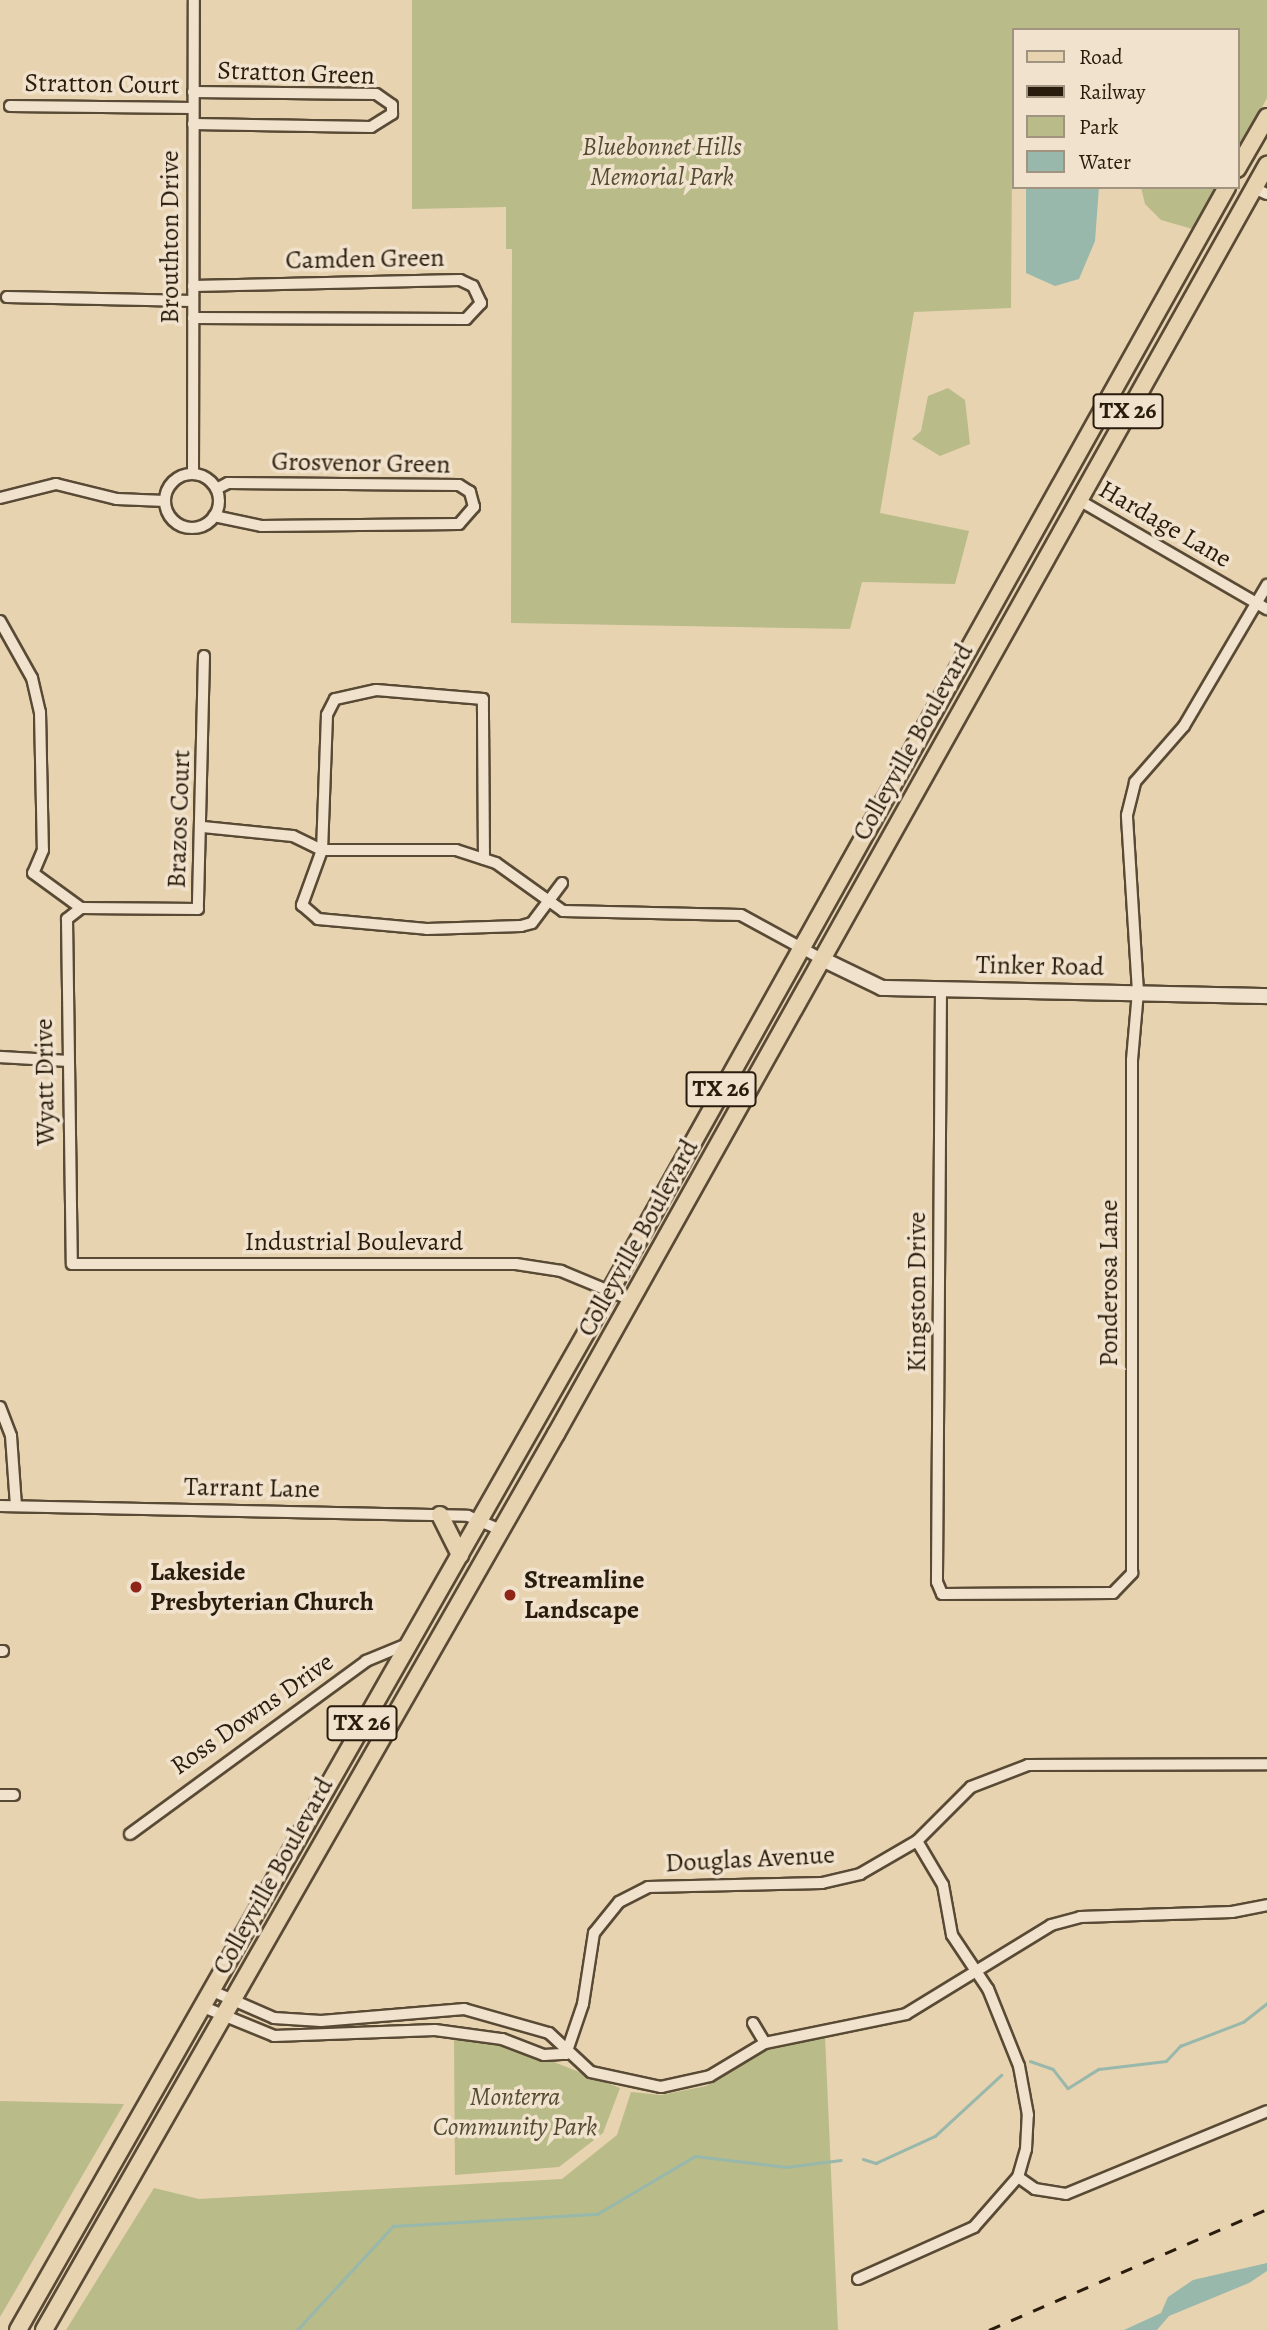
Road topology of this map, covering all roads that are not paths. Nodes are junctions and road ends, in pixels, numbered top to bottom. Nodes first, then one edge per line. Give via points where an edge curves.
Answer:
1 (194, 0) edge
2 (193, 92) junction
3 (10, 106) dead end
4 (193, 108) junction
5 (1267, 117) edge
6 (193, 124) junction
7 (1267, 165) edge
8 (1239, 166) edge
9 (1239, 179) edge
10 (1226, 189) edge
11 (1263, 189) edge
12 (193, 286) junction
13 (7, 297) dead end
14 (193, 301) junction
15 (193, 318) junction
16 (193, 474) junction
17 (216, 489) junction
18 (0, 498) edge
19 (1077, 499) junction
20 (165, 501) junction
21 (214, 516) junction
22 (1267, 586) edge
23 (1262, 606) edge
24 (0, 621) edge
25 (204, 656) dead end
26 (944, 689) junction
27 (967, 697) junction
28 (203, 827) junction
29 (322, 850) junction
30 (484, 859) junction
31 (562, 883) dead end
32 (547, 899) junction
33 (81, 908) junction
34 (800, 945) junction
35 (820, 958) junction
36 (941, 989) junction
37 (1138, 992) junction
38 (1267, 996) edge
39 (0, 1057) edge
40 (68, 1061) junction
41 (72, 1264) joint
42 (610, 1291) junction
43 (631, 1300) junction
44 (0, 1407) edge
45 (0, 1506) edge
46 (16, 1506) junction
47 (440, 1515) junction
48 (480, 1521) junction
49 (501, 1530) junction
50 (460, 1555) junction
51 (1132, 1573) joint
52 (407, 1644) junction
53 (1267, 1764) edge
54 (0, 1795) edge
55 (14, 1795) dead end
56 (130, 1834) dead end
57 (916, 1841) junction
58 (1267, 1905) edge
59 (975, 1971) junction
60 (210, 1990) junction
61 (231, 2001) junction
62 (201, 2006) junction
63 (222, 2017) junction
64 (360, 2017) junction
65 (753, 2023) dead end
66 (362, 2034) junction
67 (765, 2043) junction
68 (566, 2054) junction
69 (1267, 2111) edge
70 (1018, 2177) junction
71 (858, 2279) dead end
72 (29, 2311) junction
73 (46, 2326) edge
74 (18, 2330) edge

1 - 2 street, Brouthton Drive
2 - 4 street, Brouthton Drive
2 - 6 street, Stratton Green via 376,94 392,104 392,114 371,127
3 - 4 street, Stratton Court
4 - 6 street, Brouthton Drive
5 - 8 main road
6 - 12 street, Brouthton Drive
7 - 11 main road, Colleyville Boulevard / TX 26
9 - 11 main road
10 - 26 main road, Colleyville Boulevard / TX 26
11 - 19 main road, Colleyville Boulevard / TX 26
12 - 14 street, Brouthton Drive
12 - 15 street, Camden Green via 460,280 473,286 481,303 466,319
13 - 14 street
14 - 15 street, Brouthton Drive
15 - 16 street, Brouthton Drive
16 - 17 street
16 - 20 street via 175,480
17 - 21 street
17 - 21 street, Grosvenor Green via 228,483 459,485 470,492 474,508 459,524 261,526
18 - 20 street via 56,484 117,499
19 - 23 street, Hardage Lane
19 - 27 main road, Colleyville Boulevard / TX 26
20 - 21 street via 169,516 185,528
22 - 23 street, Ponderosa Lane
23 - 37 street, Ponderosa Lane via 1184,726 1133,790 1125,850
24 - 33 street via 32,678 40,712 43,850 33,873
25 - 28 street, Brazos Court
26 - 27 main road
26 - 34 main road, Colleyville Boulevard / TX 26
27 - 35 main road, Colleyville Boulevard / TX 26
28 - 29 street via 293,836
28 - 33 street, Brazos Court via 198,909
29 - 30 street via 456,850
29 - 30 street via 327,715 335,699 376,690 471,694 484,699 488,718
29 - 32 street via 302,905 318,919 427,929 521,926 532,923
30 - 32 street
31 - 32 street
32 - 34 street via 563,911 741,915
33 - 40 street, Wyatt Drive via 71,913 65,932
34 - 35 street
34 - 42 main road, Colleyville Boulevard / TX 26
35 - 36 main road, Tinker Road via 882,988
35 - 43 main road, Colleyville Boulevard / TX 26
36 - 37 main road, Tinker Road
36 - 51 street, Kingston Drive via 937,1582 942,1594 1113,1594
37 - 38 main road, Tinker Road
37 - 51 street, Ponderosa Lane via 1132,1060
39 - 40 street
40 - 41 street, Wyatt Drive
41 - 42 street, Industrial Boulevard via 516,1264 561,1271
42 - 43 street, Industrial Boulevard
42 - 48 main road, Colleyville Boulevard / TX 26
43 - 49 main road, Colleyville Boulevard / TX 26
44 - 46 street via 11,1436
45 - 46 street, Tarrant Lane
46 - 47 street, Tarrant Lane
47 - 48 street, Tarrant Lane
47 - 50 main road
48 - 49 street, Tarrant Lane
48 - 50 main road, Colleyville Boulevard / TX 26
49 - 61 main road, Colleyville Boulevard / TX 26
50 - 52 main road, Colleyville Boulevard / TX 26
52 - 56 street, Ross Downs Drive via 366,1661
52 - 60 main road, Colleyville Boulevard / TX 26
53 - 57 street, Douglas Avenue via 1028,1765 971,1787
54 - 55 street
57 - 59 street via 943,1885 952,1935
57 - 68 street, Douglas Avenue via 841,1880 670,1884 626,1898 594,1933 583,2004
58 - 59 street via 1232,1912 1080,1917 1026,1936
59 - 67 street via 906,2014
59 - 70 street via 1000,2015 1021,2073 1028,2115
60 - 61 street
60 - 62 main road, Colleyville Boulevard / TX 26
61 - 63 main road, Colleyville Boulevard / TX 26
61 - 64 street via 274,2018
62 - 63 street
62 - 72 main road, Colleyville Boulevard / TX 26
63 - 66 street via 274,2036
63 - 73 main road, Colleyville Boulevard / TX 26
64 - 66 street
64 - 68 street via 464,2010 549,2033
65 - 67 street
66 - 68 street via 464,2032 544,2055
67 - 68 street via 710,2076 661,2087 590,2072
69 - 70 street via 1066,2194 1035,2189
70 - 71 street via 974,2227
72 - 73 main road
72 - 74 main road, Colleyville Boulevard / TX 26

